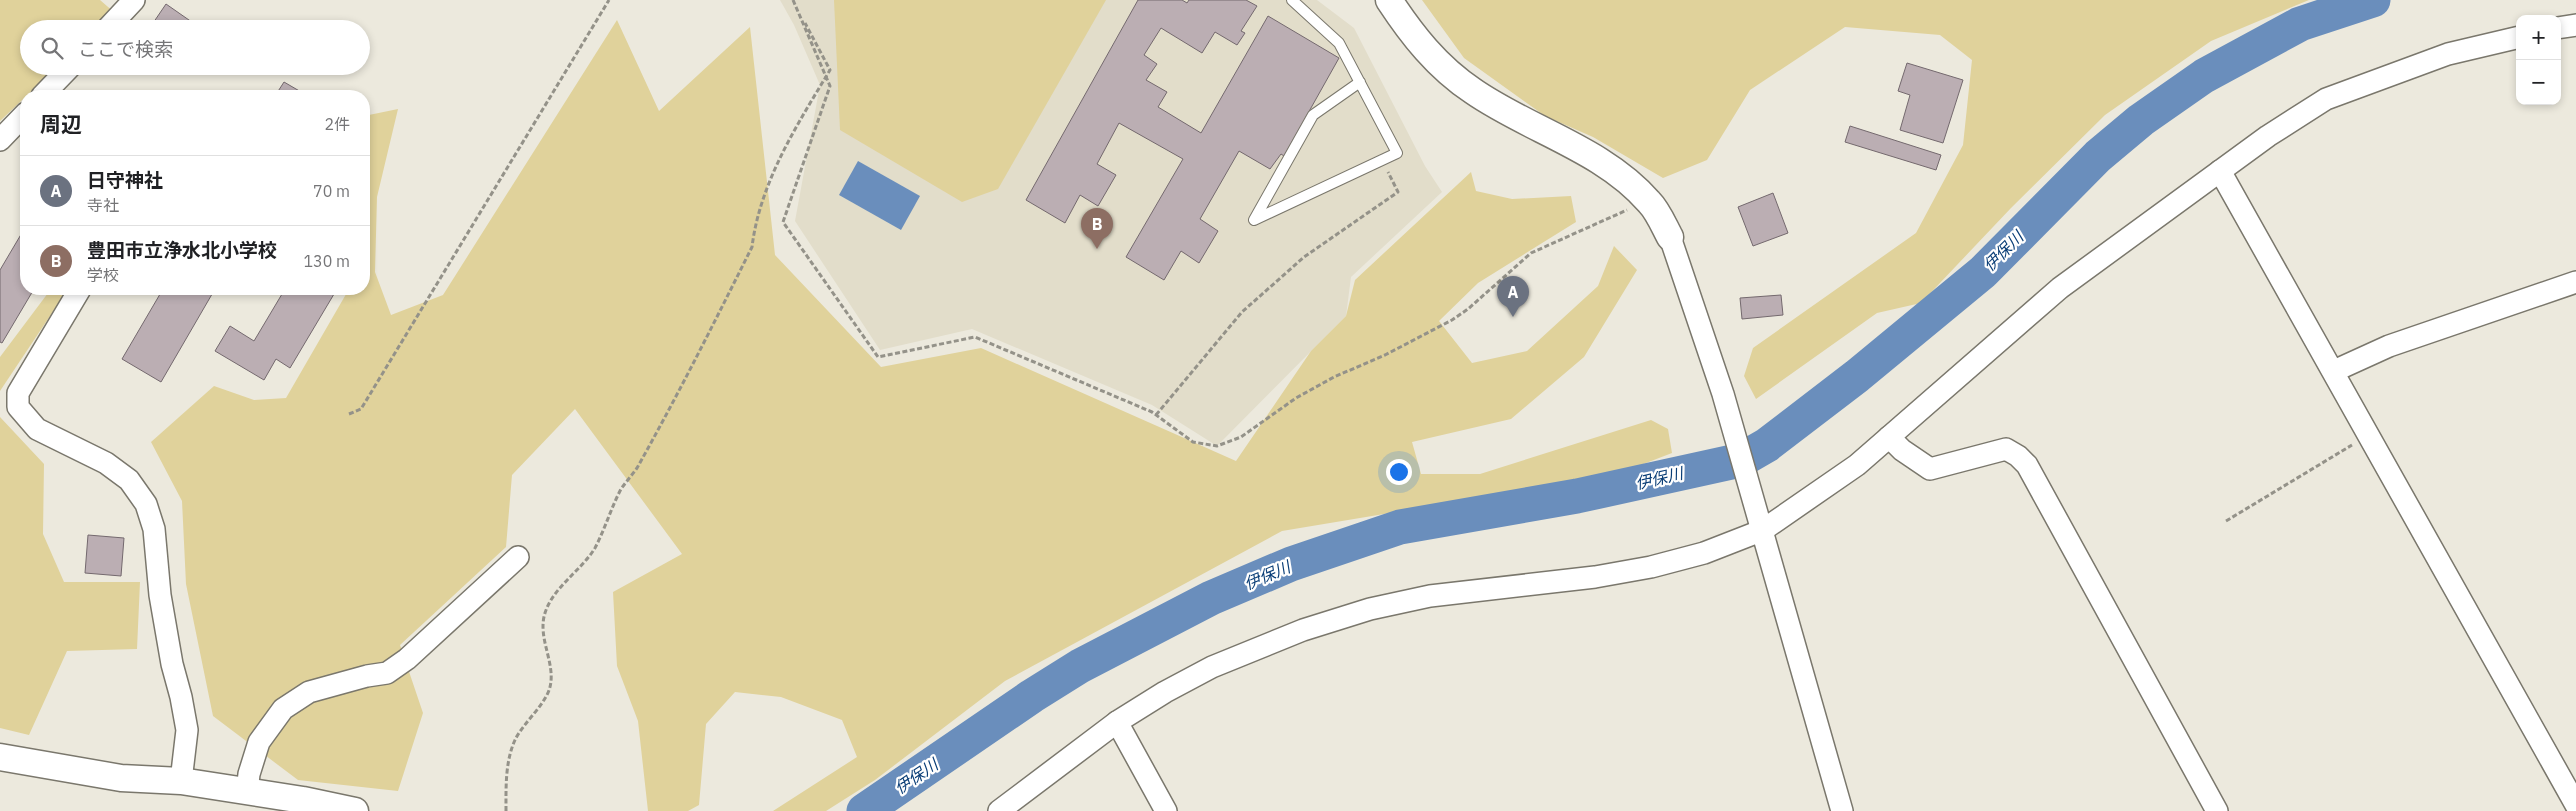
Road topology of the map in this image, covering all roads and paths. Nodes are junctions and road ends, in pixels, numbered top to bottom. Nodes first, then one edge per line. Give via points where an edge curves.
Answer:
1 (134, 0) edge
2 (609, 0) edge
3 (793, 0) edge
4 (1292, 0) edge
5 (1389, 0) edge
6 (115, 20) edge
7 (2576, 24) edge
8 (2561, 27) edge
9 (2516, 37) edge
10 (62, 75) edge
11 (1360, 82) junction
12 (48, 90) edge
13 (20, 119) edge
14 (0, 140) edge
15 (1382, 160) junction
16 (2220, 171) junction
17 (1630, 209) dead end
18 (1670, 237) joint
19 (2576, 282) edge
20 (76, 295) edge
21 (2334, 371) junction
22 (349, 414) dead end
23 (1156, 415) junction
24 (2369, 435) junction
25 (1889, 437) junction
26 (2226, 521) dead end
27 (1761, 522) junction
28 (518, 557) dead end
29 (1117, 722) junction
30 (0, 757) edge
31 (181, 782) junction
32 (247, 792) junction
33 (2576, 805) edge
34 (354, 811) edge
35 (506, 811) edge
36 (999, 811) edge
37 (1166, 811) edge
38 (1842, 811) edge
39 (2217, 811) edge

1 - 6 street
2 - 22 path via 361,409
3 - 23 path via 830,86 784,222 878,357 975,337
3 - 35 path via 830,70 781,153 755,225 752,247 690,369 621,490 586,562 550,601 542,633 550,662 550,686 546,698 515,740 506,782
4 - 11 lane via 1339,43
5 - 18 street via 1411,33 1444,69 1473,92 1627,180 1650,203
7 - 8 street
9 - 16 street via 2448,54 2326,99
10 - 12 street
11 - 15 lane via 1397,153
11 - 15 lane via 1313,115 1254,220
13 - 14 street
15 - 23 path via 1398,192 1304,257 1242,312
16 - 21 street
16 - 25 street via 2060,288
17 - 23 path via 1531,253 1452,320 1296,398 1241,438 1217,446 1193,442
18 - 27 street via 1723,394
19 - 21 street via 2389,346
20 - 31 street via 18,393 18,407 38,428 106,463 129,480 146,504 154,529 160,595 187,730
21 - 24 street
24 - 26 path
24 - 33 street
25 - 27 street via 1857,464
25 - 39 street via 1930,469 2006,449 2027,465
27 - 29 street via 1704,553 1651,567 1595,578 1430,596 1370,609 1303,630 1238,656 1165,692
27 - 38 street
28 - 32 street via 408,659 386,673 309,692 283,708 259,742
29 - 36 street
29 - 37 street
30 - 31 street via 121,778
31 - 32 street
32 - 34 street

